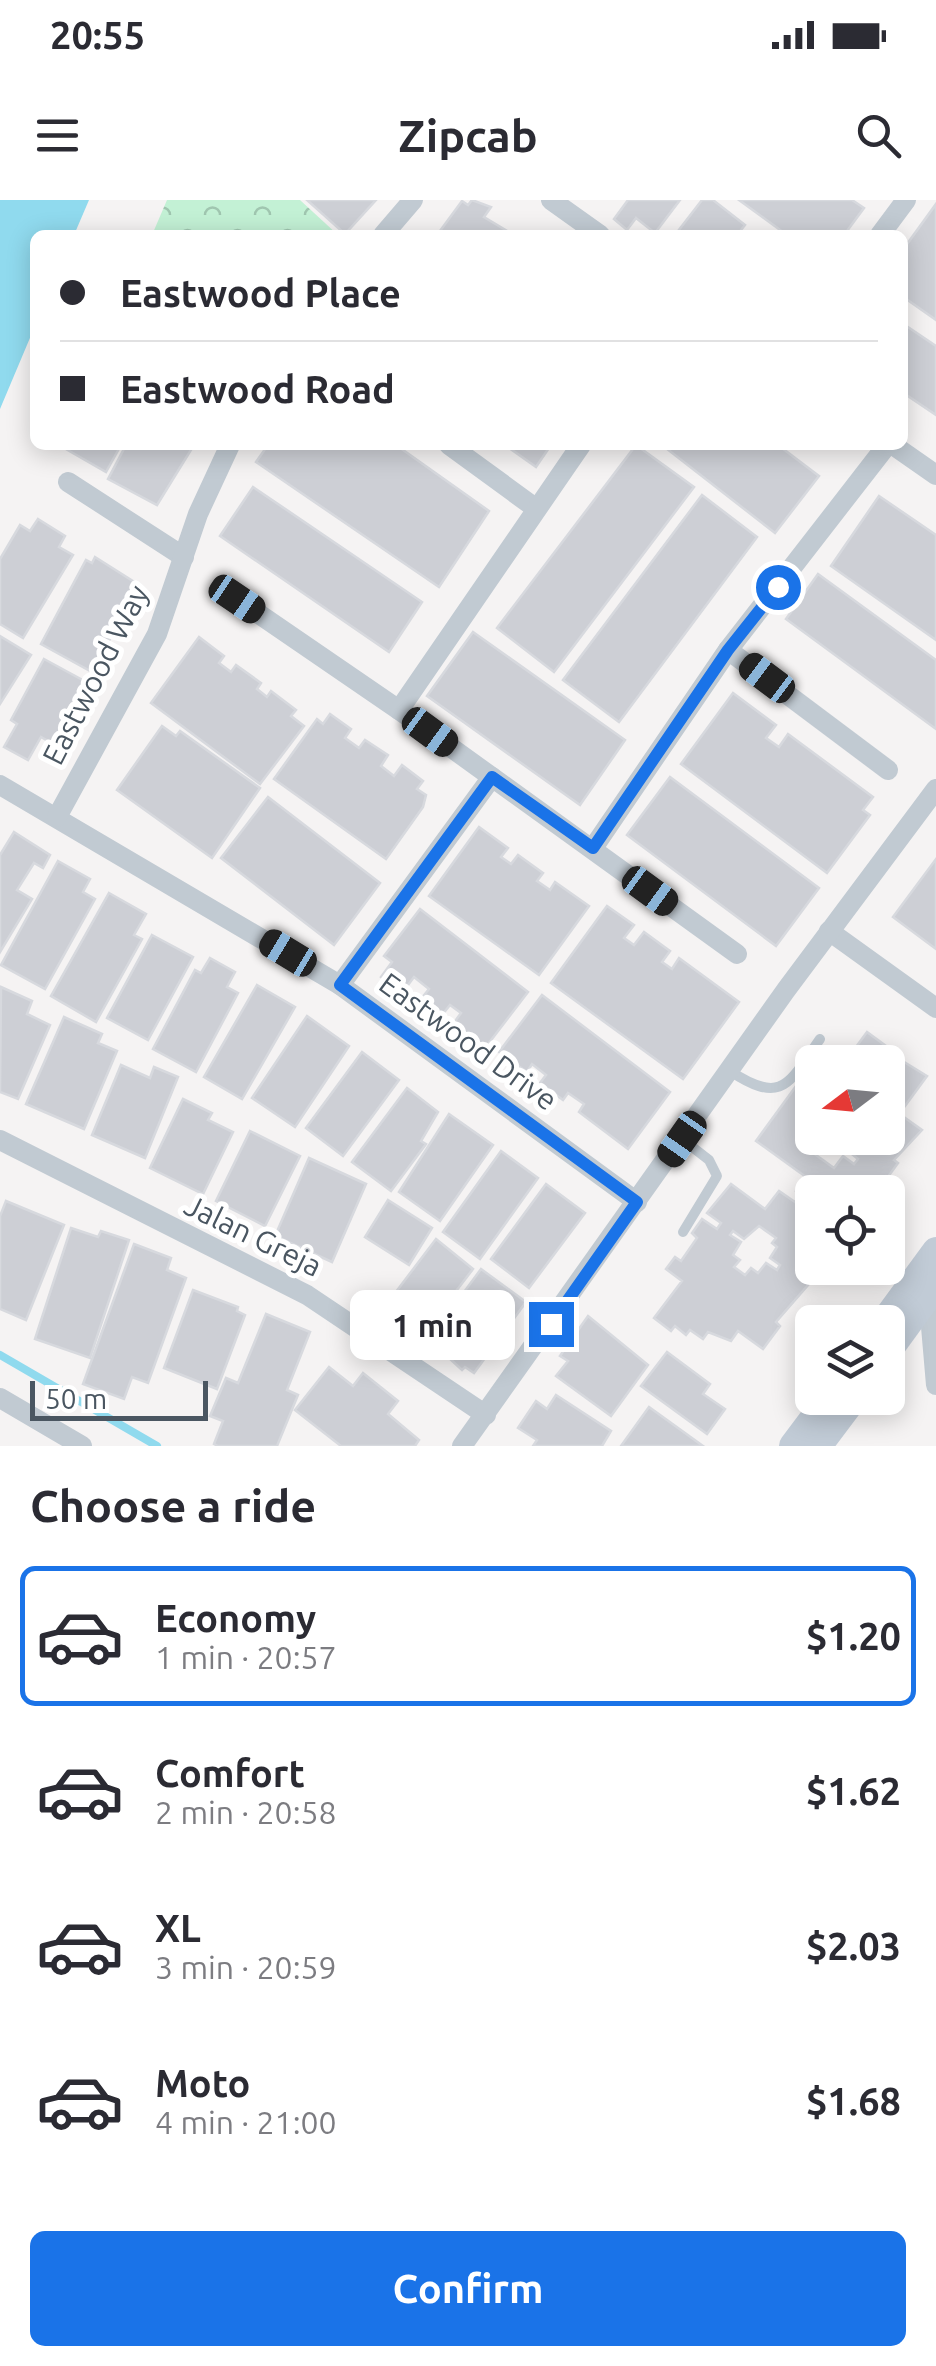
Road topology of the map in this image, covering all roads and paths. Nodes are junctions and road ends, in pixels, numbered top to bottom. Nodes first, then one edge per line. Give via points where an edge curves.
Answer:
1 (413, 200) edge
2 (551, 200) edge
3 (906, 200) edge
4 (387, 230) edge
5 (593, 230) edge
6 (884, 230) edge
7 (228, 450) edge
8 (455, 450) edge
9 (577, 450) edge
10 (886, 450) edge
11 (897, 450) edge
12 (936, 476) edge
13 (68, 482) dead end
14 (534, 507) junction
15 (184, 557) junction
16 (237, 599) dead end
17 (728, 650) junction
18 (399, 710) junction
19 (888, 770) dead end
20 (492, 777) junction
21 (0, 785) edge
22 (936, 789) edge
23 (57, 817) junction
24 (593, 848) junction
25 (829, 931) junction
26 (736, 954) dead end
27 (340, 985) junction
28 (936, 1008) edge
29 (820, 1040) dead end
30 (730, 1071) junction
31 (682, 1139) junction
32 (0, 1140) edge
33 (637, 1202) junction
34 (683, 1232) dead end
35 (932, 1274) edge
36 (901, 1305) edge
37 (905, 1321) edge
38 (936, 1385) edge
39 (0, 1398) edge
40 (486, 1415) junction
41 (817, 1415) edge
42 (841, 1415) edge
43 (82, 1446) edge
44 (462, 1446) edge
45 (794, 1446) edge
46 (818, 1446) edge

1 - 4 street
2 - 5 street
3 - 6 street
7 - 15 street, Eastwood Way
8 - 14 street
9 - 14 street
10 - 17 street
11 - 12 street
13 - 15 street
14 - 18 street
15 - 23 street, Eastwood Way via 149,650
16 - 18 street
17 - 19 street
17 - 24 street
18 - 20 street
20 - 24 street
20 - 27 street
21 - 23 street, Eastwood Drive
22 - 25 street
23 - 27 street, Eastwood Drive
24 - 26 street
25 - 28 street
25 - 30 street
27 - 33 street, Eastwood Drive
29 - 30 lane via 776,1090 756,1088
30 - 31 street
31 - 33 street
31 - 34 lane via 717,1176
32 - 40 street, Jalan Greja via 306,1294
33 - 40 street
35 - 36 main road
35 - 37 main road
35 - 38 street
39 - 43 street
40 - 44 street
41 - 45 main road
42 - 46 main road

